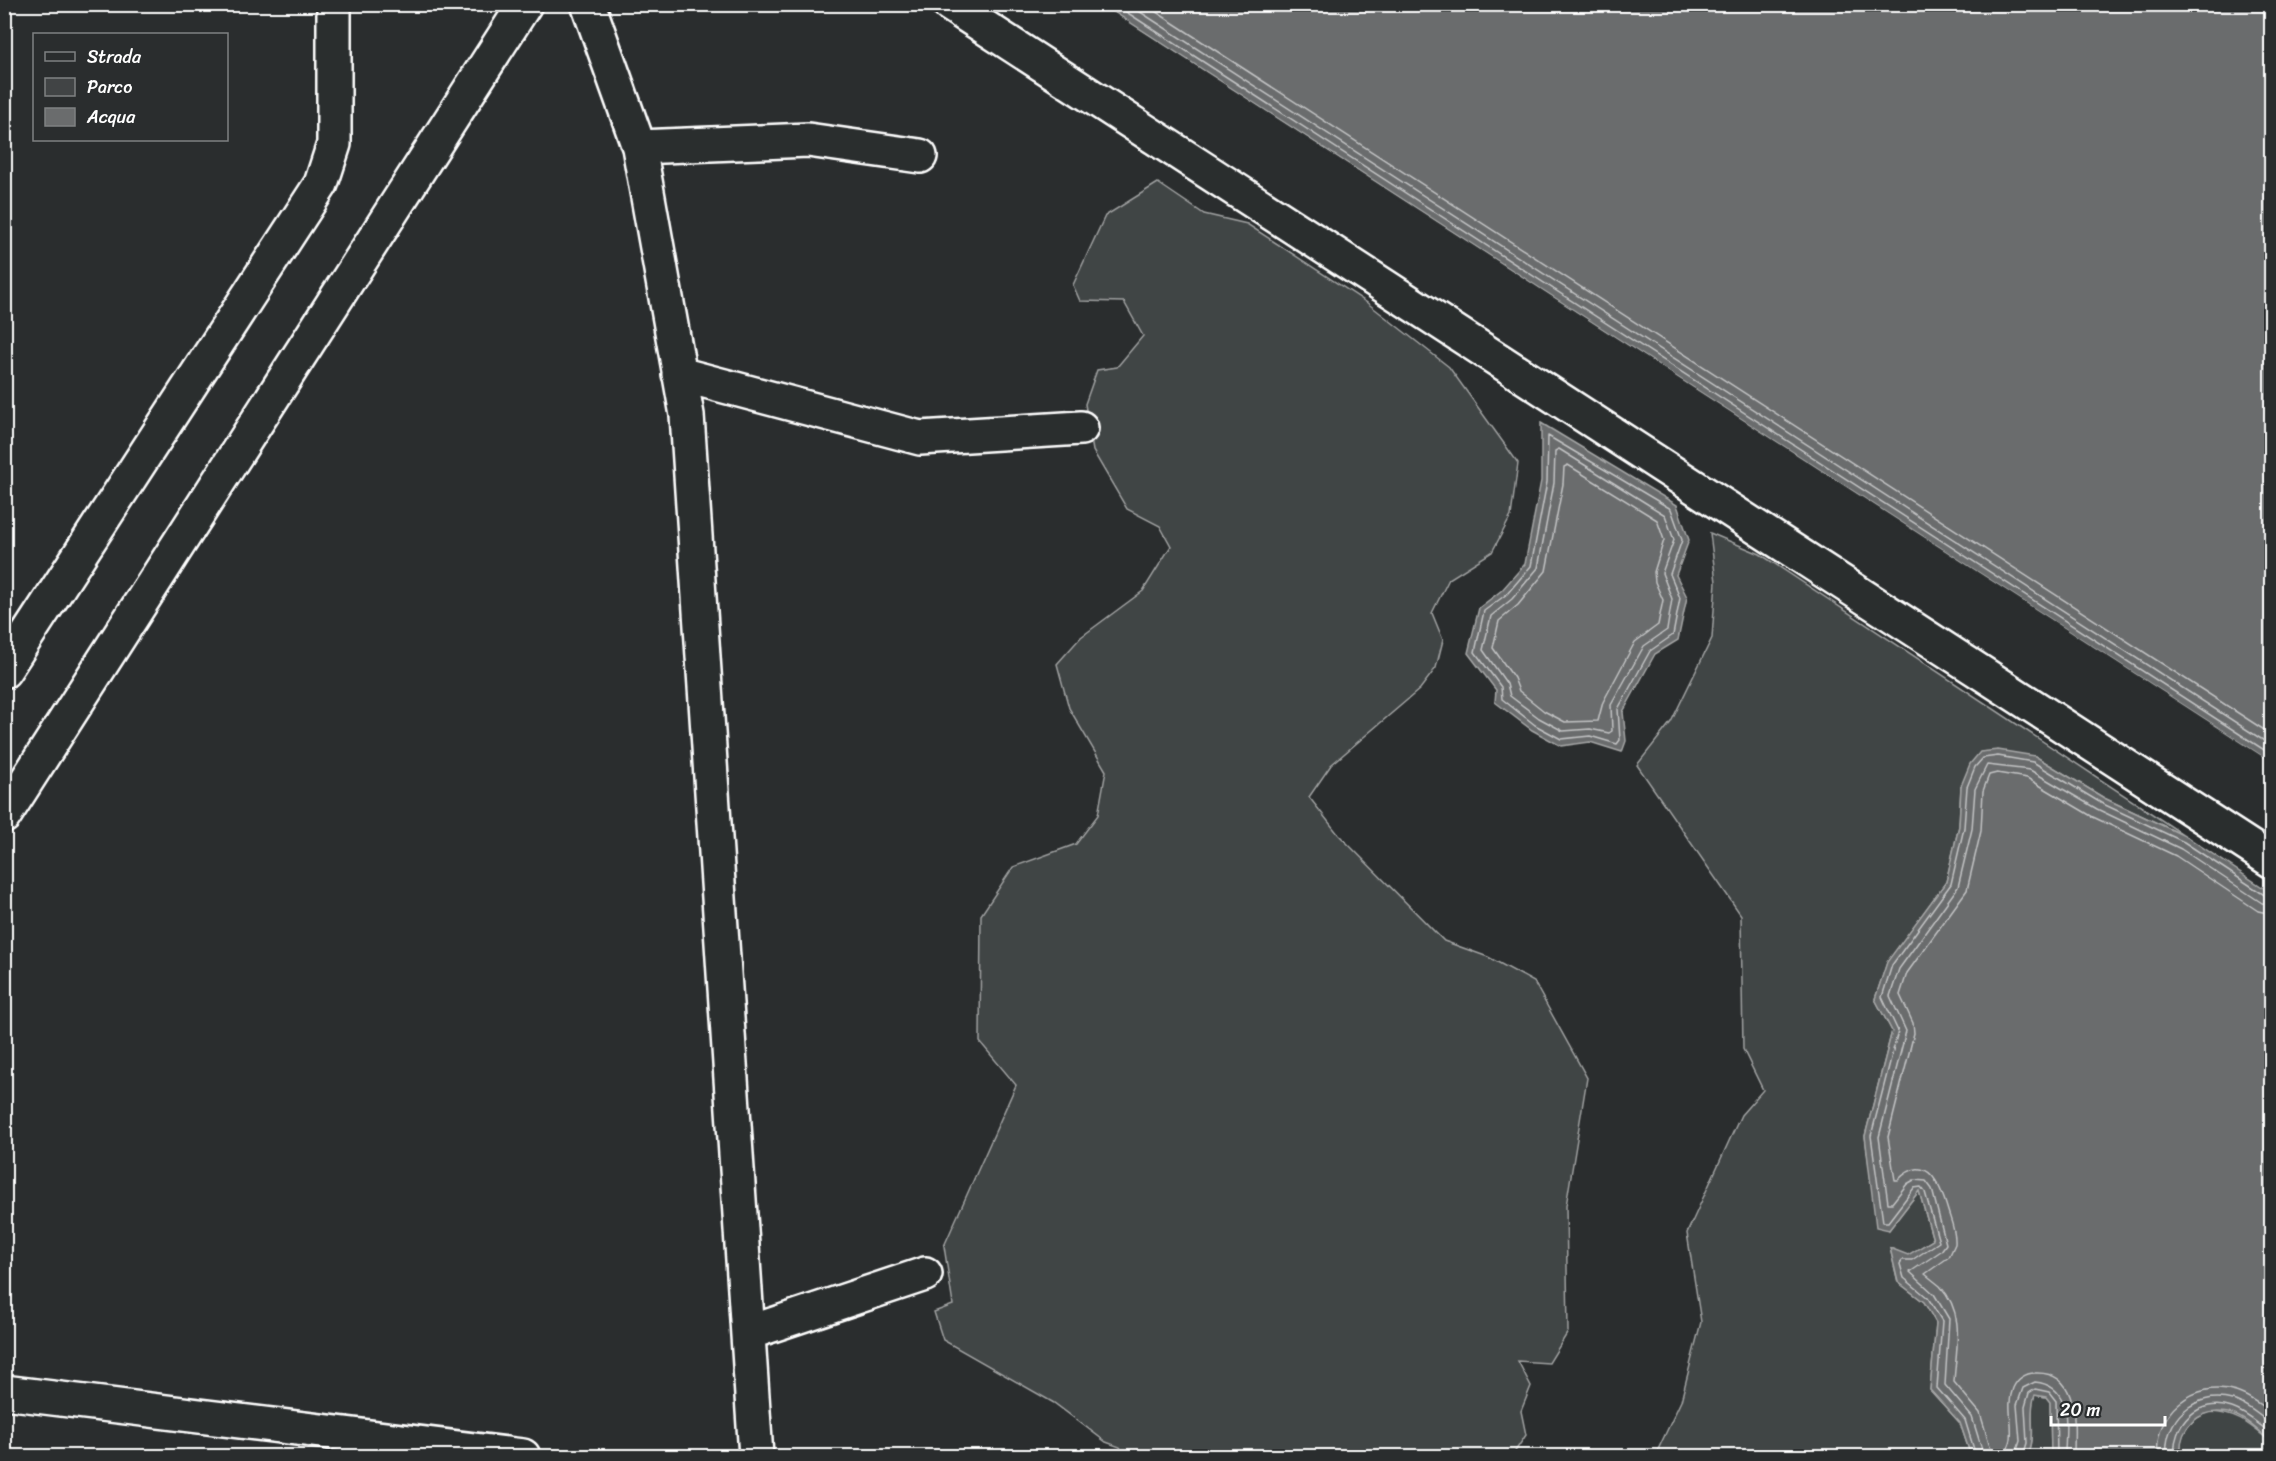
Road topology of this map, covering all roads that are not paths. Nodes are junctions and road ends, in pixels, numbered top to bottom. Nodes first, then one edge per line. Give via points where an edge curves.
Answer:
1 (334, 4) edge
2 (525, 4) edge
3 (588, 4) edge
4 (949, 4) edge
5 (639, 147) junction
6 (920, 156) dead end
7 (679, 374) junction
8 (1081, 428) dead end
9 (4, 671) edge
10 (4, 816) edge
11 (2271, 861) edge
12 (925, 1274) dead end
13 (748, 1333) junction
14 (4, 1392) edge
15 (523, 1456) edge
16 (756, 1456) edge

1 - 9 lane via 334,144 321,184
2 - 10 lane
3 - 5 lane
4 - 11 lane
5 - 6 lane via 808,140
5 - 7 lane
7 - 8 lane via 920,438
7 - 13 lane via 687,415
12 - 13 lane
13 - 16 lane
14 - 15 lane

